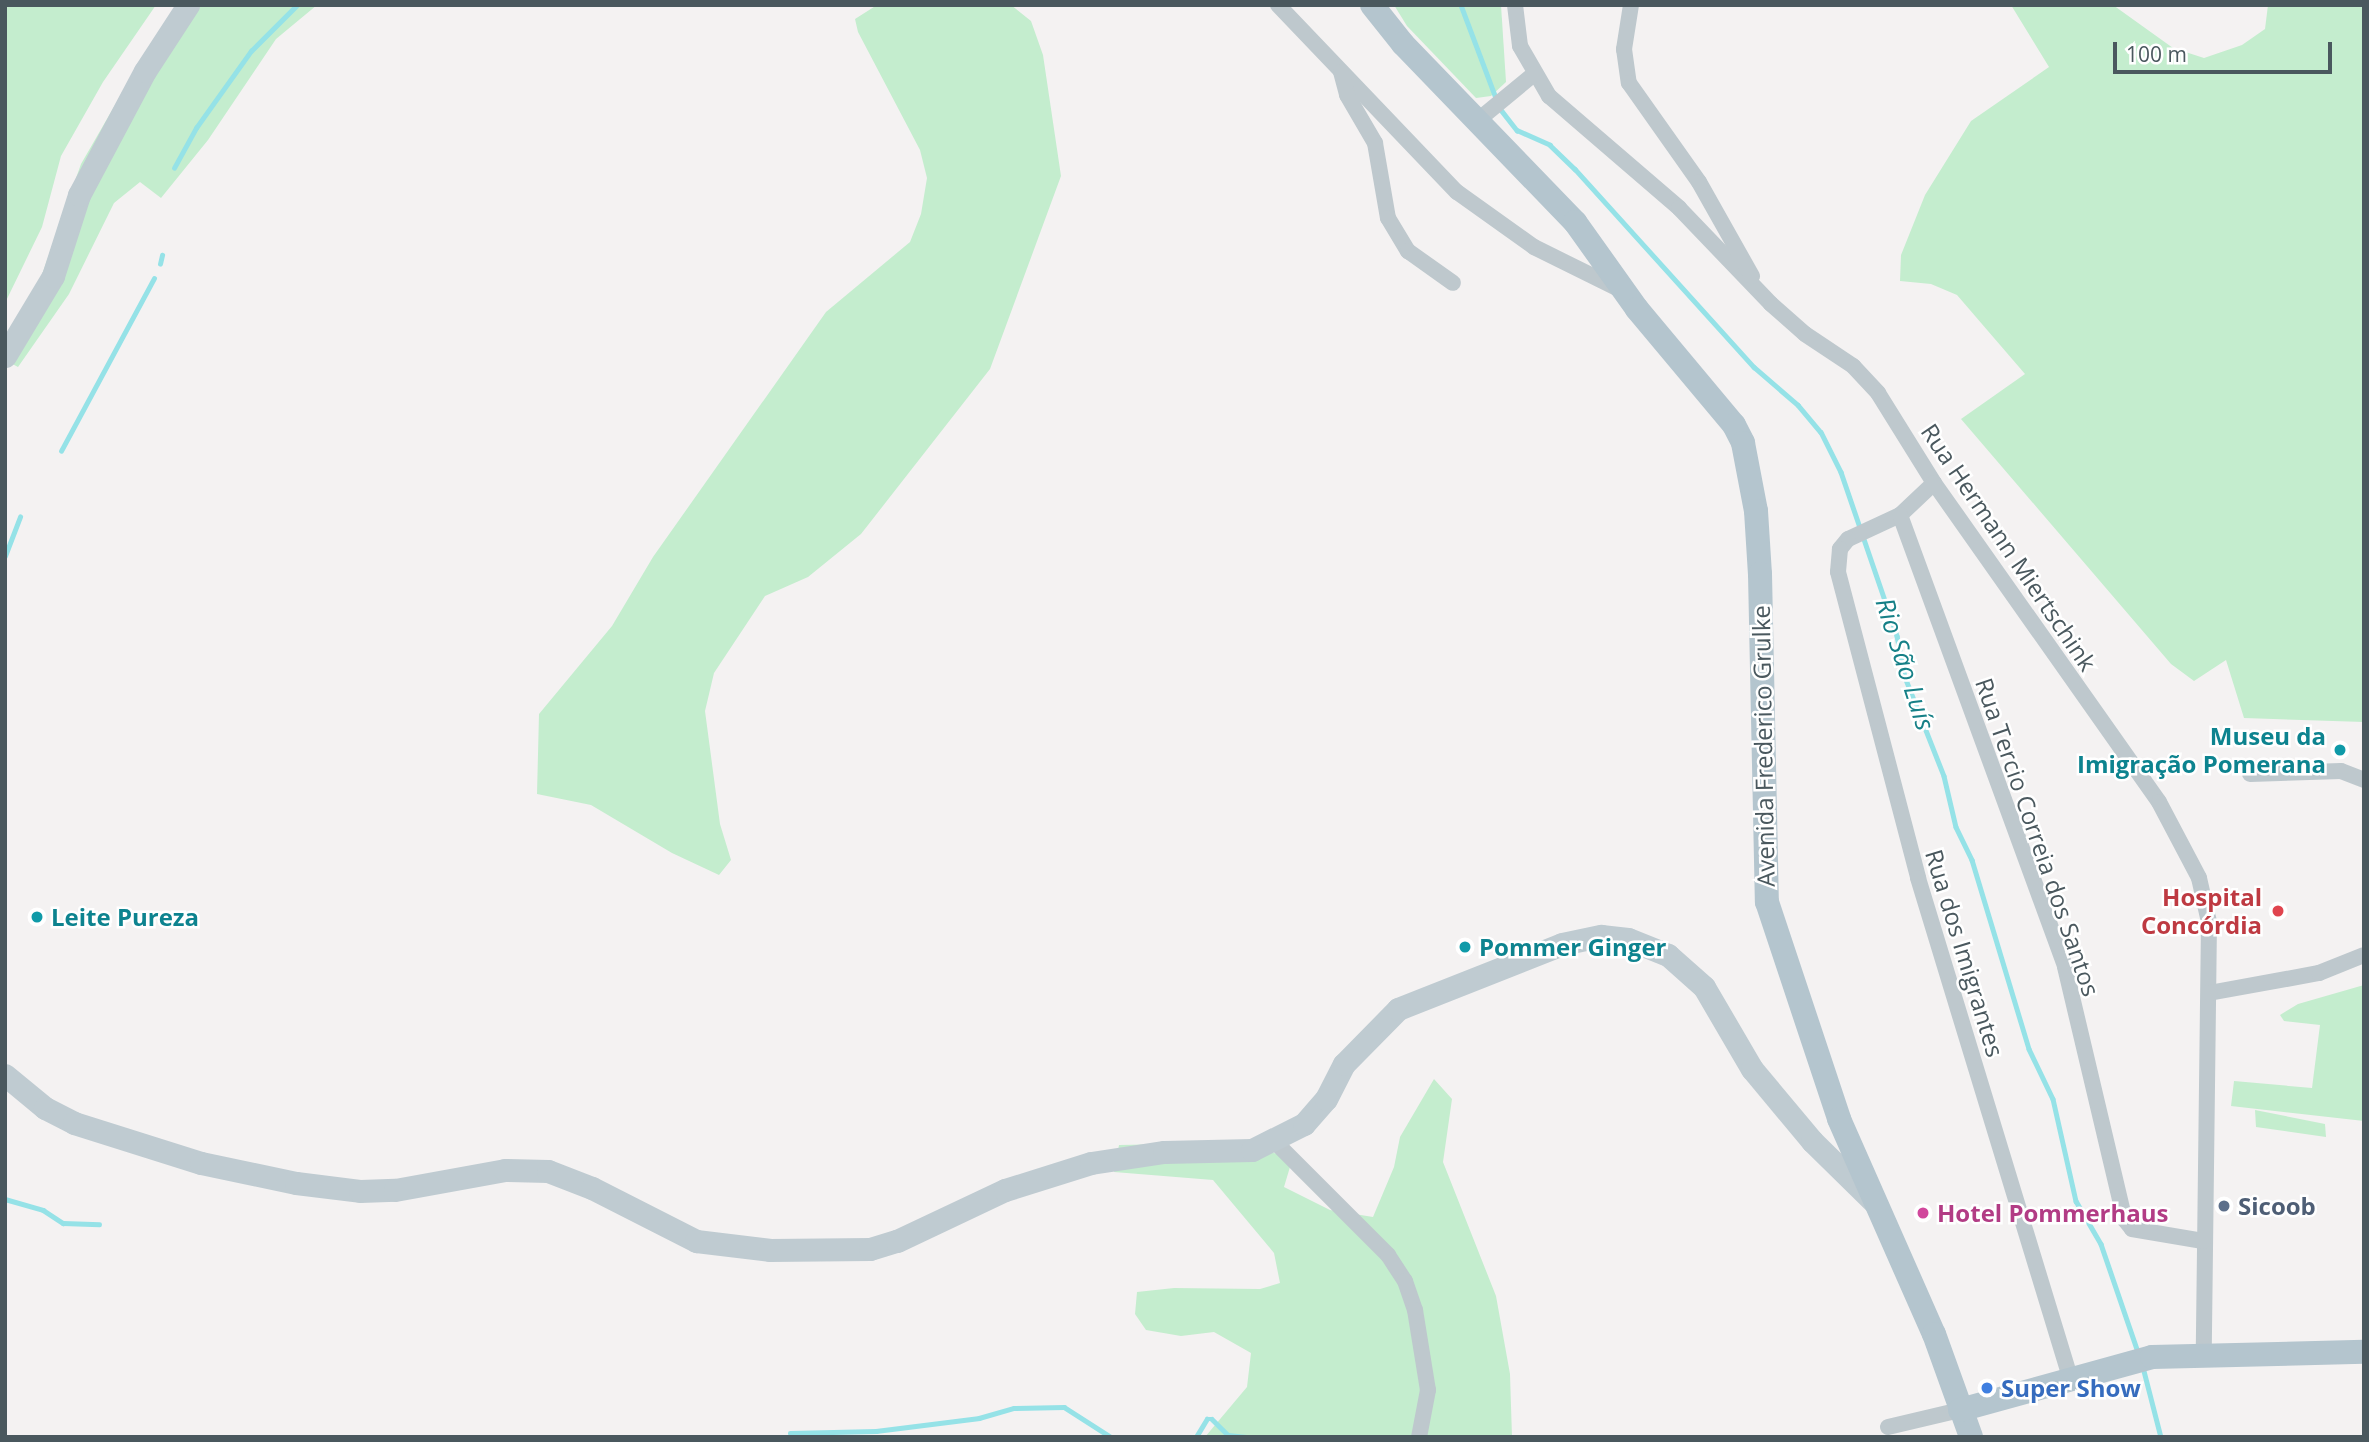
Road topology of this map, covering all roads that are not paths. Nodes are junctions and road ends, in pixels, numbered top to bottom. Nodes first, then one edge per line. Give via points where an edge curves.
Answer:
1 (188, 5) edge
2 (1278, 5) edge
3 (1372, 5) edge
4 (1515, 5) edge
5 (1631, 5) edge
6 (1340, 70) junction
7 (1534, 74) junction
8 (1482, 116) junction
9 (1453, 283) dead end
10 (1617, 283) junction
11 (1766, 299) junction
12 (5, 356) edge
13 (1934, 483) junction
14 (1900, 515) junction
15 (2250, 774) dead end
16 (2364, 780) edge
17 (2364, 955) edge
18 (2209, 993) junction
19 (5, 1075) edge
20 (1273, 1140) junction
21 (1873, 1201) junction
22 (2203, 1241) junction
23 (2364, 1352) edge
24 (2204, 1354) junction
25 (2070, 1377) junction
26 (1960, 1410) junction
27 (1888, 1427) dead end
28 (1419, 1437) edge
29 (1956, 1437) edge
30 (1971, 1437) edge

1 - 12 street via 145,71 79,195 53,276
2 - 6 street
3 - 8 main road, Avenida Frederico Grulke
4 - 7 street, Rua Hermann Miertschink via 1520,46
5 - 11 street via 1624,49 1629,83 1699,182
6 - 9 street via 1347,95 1375,143 1388,218 1408,251
6 - 10 street via 1457,192 1534,247
7 - 8 street
7 - 11 street, Rua Hermann Miertschink via 1549,96 1678,208
8 - 10 main road, Avenida Frederico Grulke via 1575,222
10 - 21 main road, Avenida Frederico Grulke via 1734,425 1748,459 1760,574 1766,902 1839,1119
11 - 13 street, Rua Hermann Miertschink via 1864,377
13 - 14 street
13 - 18 street, Rua Hermann Miertschink via 2159,803 2199,878 2206,901
14 - 22 street, Rua Tercio Correia dos Santos via 2065,967 2124,1220 2138,1230
14 - 25 street, Rua dos Imigrantes via 1848,539 1840,549 1838,572 1917,878
15 - 16 street via 2341,771
17 - 18 street via 2319,973
18 - 22 street, Rua Hermann Miertschink
19 - 20 street via 45,1108 74,1123 201,1163 359,1191 426,1186 505,1170 548,1171 696,1241 770,1250 870,1249 1005,1190 1091,1163 1164,1152 1252,1150
20 - 21 street via 1304,1124 1326,1099 1344,1064 1398,1009 1562,944 1601,936 1628,939 1668,955 1704,987 1752,1069
20 - 28 street via 1388,1255 1405,1281 1415,1310 1427,1390
21 - 26 main road, Avenida Frederico Grulke via 1934,1334
22 - 24 street, Rua Hermann Miertschink
23 - 24 main road
24 - 25 main road via 2152,1357
25 - 26 main road
26 - 27 street
26 - 29 main road
26 - 30 main road, Avenida Frederico Grulke

